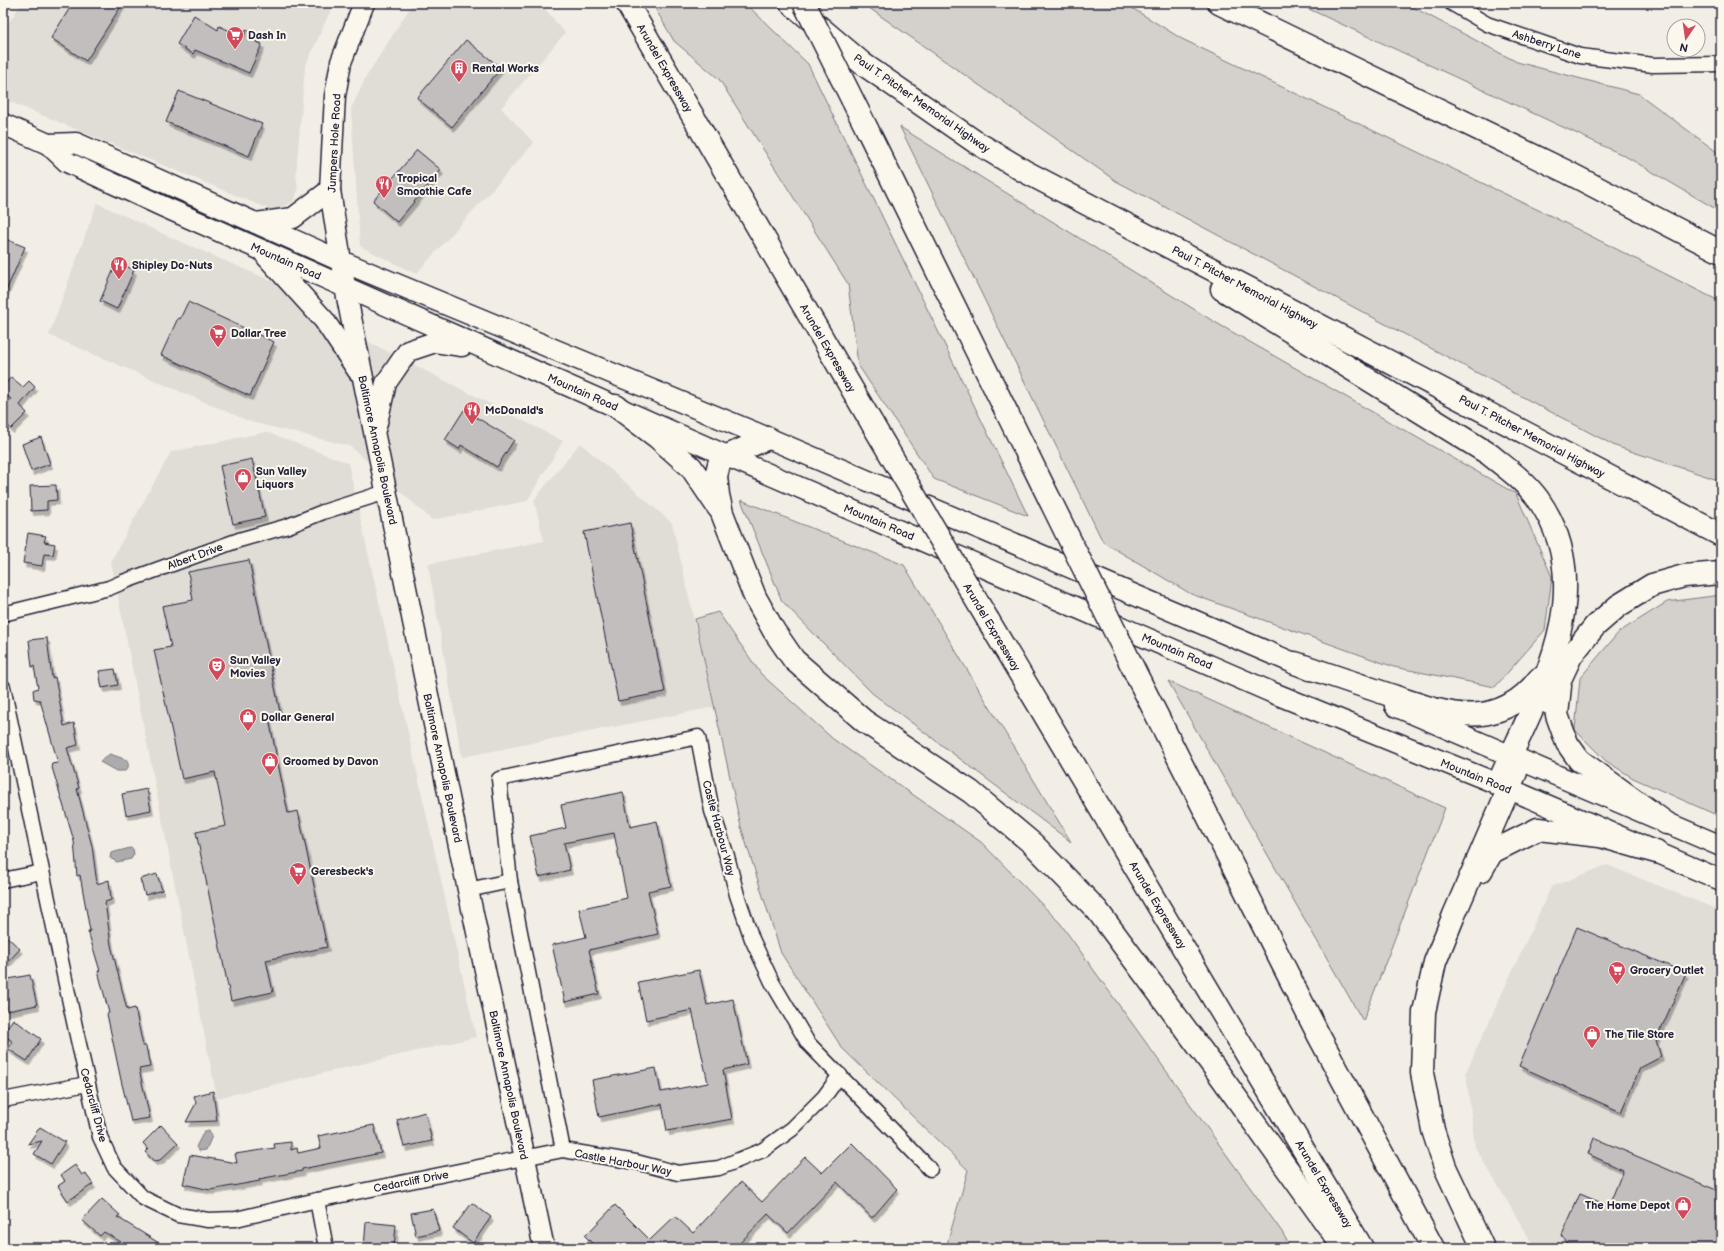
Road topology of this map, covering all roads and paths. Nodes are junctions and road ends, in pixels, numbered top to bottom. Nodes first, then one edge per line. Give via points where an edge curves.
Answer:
1 (364, 3) edge
2 (627, 3) edge
3 (790, 3) edge
4 (804, 3) edge
5 (1220, 3) edge
6 (1451, 3) edge
7 (1721, 64) edge
8 (3, 124) edge
9 (48, 144) junction
10 (1564, 171) junction
11 (330, 190) junction
12 (1110, 217) junction
13 (255, 223) junction
14 (1721, 236) edge
15 (261, 250) junction
16 (1721, 252) edge
17 (341, 261) junction
18 (345, 287) junction
19 (488, 350) junction
20 (363, 378) junction
21 (616, 406) junction
22 (374, 435) junction
23 (768, 438) junction
24 (727, 456) junction
25 (386, 492) junction
26 (722, 513) junction
27 (1721, 535) edge
28 (1721, 573) edge
29 (3, 614) edge
30 (1563, 653) junction
31 (1295, 663) junction
32 (3, 687) edge
33 (1516, 758) junction
34 (1503, 787) junction
35 (1666, 823) junction
36 (1721, 846) edge
37 (1656, 852) junction
38 (42, 872) junction
39 (3, 880) edge
40 (1721, 880) edge
41 (510, 881) junction
42 (468, 890) junction
43 (1454, 915) junction
44 (840, 1075) junction
45 (87, 1084) junction
46 (3, 1100) edge
47 (563, 1150) junction
48 (525, 1158) junction
49 (930, 1169) dead end
50 (317, 1200) junction
51 (326, 1248) edge
52 (544, 1248) edge
53 (1344, 1248) edge
54 (1362, 1248) edge
55 (1433, 1248) edge
56 (1483, 1248) edge

1 - 11 main road, Jumpers Hole Road via 341,62 335,101
2 - 54 highway, Arundel Expressway, bridge via 988,620
3 - 12 highway, Paul T. Pitcher Memorial Highway via 863,64 974,141
4 - 55 highway, bridge via 1139,680 1319,1036
5 - 10 highway
6 - 7 street, Ashberry Lane via 1487,24 1580,56 1653,64
8 - 9 main road, Mountain Road
9 - 13 main road, Mountain Road via 76,143
9 - 15 main road, Mountain Road via 67,162
10 - 14 highway
10 - 16 highway
11 - 13 main road via 293,218
11 - 17 main road, Jumpers Hole Road
12 - 27 highway, Paul T. Pitcher Memorial Highway
12 - 30 highway via 1257,312 1489,454 1519,478 1538,499 1553,526 1562,554 1566,585
13 - 17 main road, Mountain Road
15 - 18 main road, Mountain Road
15 - 20 main road via 324,320
17 - 18 main road, Jumpers Hole Road
17 - 23 main road, Mountain Road
18 - 19 main road, Mountain Road
18 - 20 main road, Baltimore Annapolis Boulevard
19 - 21 main road, Mountain Road
19 - 22 main road via 435,342 408,351 386,383
20 - 22 main road, Baltimore Annapolis Boulevard
21 - 24 main road, Mountain Road
21 - 26 highway via 691,467
22 - 25 main road, Baltimore Annapolis Boulevard
23 - 24 highway
23 - 31 main road, Mountain Road
24 - 26 highway via 719,464 716,476
24 - 34 main road, Mountain Road via 1271,692
25 - 29 street, Albert Drive via 239,540 109,588
25 - 42 main road, Baltimore Annapolis Boulevard
26 - 53 highway via 755,597 794,660 864,721 971,792 1032,844 1097,910
28 - 30 highway via 1684,576 1652,585 1618,606
30 - 31 highway via 1520,700 1494,712 1466,716 1438,711
30 - 33 highway
30 - 35 highway via 1557,715 1567,743 1579,760
31 - 33 main road, Mountain Road
32 - 38 street, Cedarcliff Drive
33 - 34 highway
33 - 35 main road, Mountain Road
34 - 37 main road, Mountain Road
34 - 43 highway
35 - 36 main road, Mountain Road
37 - 40 main road, Mountain Road
37 - 43 highway via 1600,836 1538,829 1492,852
38 - 39 street
38 - 45 street, Cedarcliff Drive
41 - 42 street
41 - 44 street, Castle Harbour Way via 499,779 698,737 712,812 752,939 772,982 808,1043
41 - 47 street, Castle Harbour Way
42 - 48 main road, Baltimore Annapolis Boulevard
43 - 56 highway via 1435,962 1424,1012 1422,1072 1433,1130 1445,1167
44 - 47 street, Castle Harbour Way via 792,1129 763,1150 720,1168 678,1173 636,1162
44 - 49 street, Castle Harbour Way
45 - 46 street
45 - 50 street, Cedarcliff Drive via 100,1137 114,1167 143,1198 178,1215 208,1220 236,1219
47 - 48 street, Castle Harbour Way
48 - 50 street, Cedarcliff Drive
48 - 52 main road, Baltimore Annapolis Boulevard
50 - 51 street

